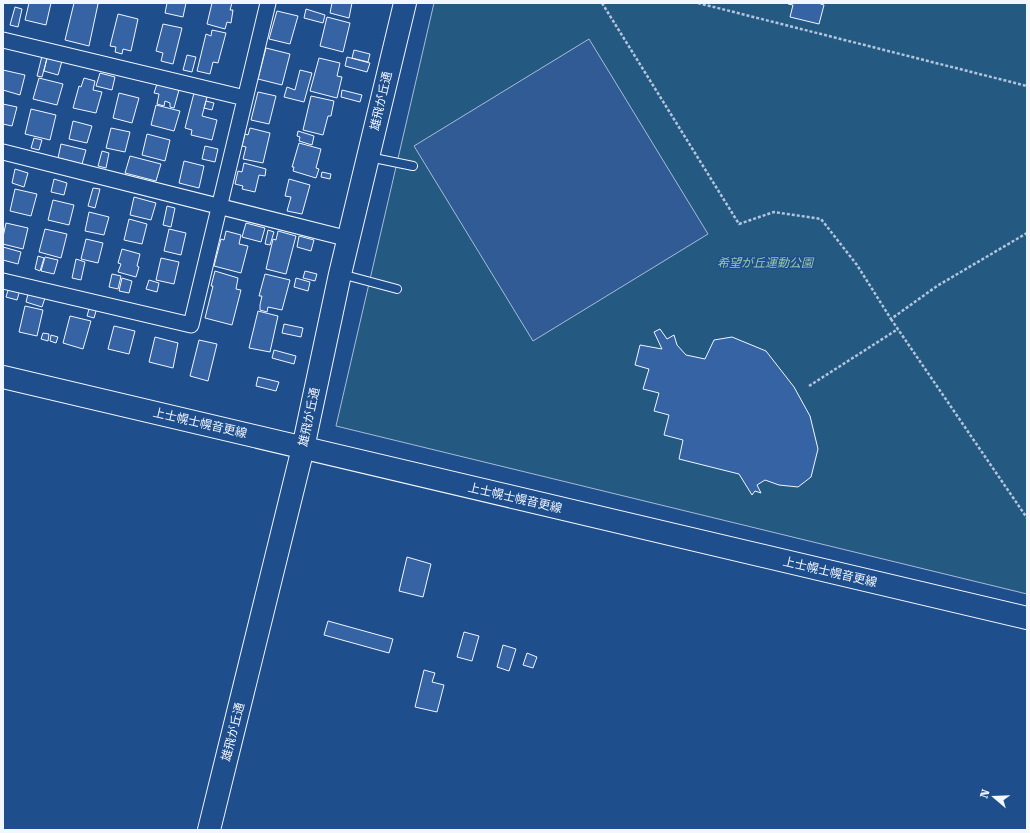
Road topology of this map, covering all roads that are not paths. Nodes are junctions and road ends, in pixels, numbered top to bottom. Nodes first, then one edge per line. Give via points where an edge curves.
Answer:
1 (268, 3) edge
2 (405, 3) edge
3 (3, 40) edge
4 (245, 98) junction
5 (3, 152) edge
6 (368, 157) junction
7 (413, 166) dead end
8 (219, 206) junction
9 (349, 239) junction
10 (340, 274) junction
11 (3, 280) edge
12 (397, 289) dead end
13 (3, 376) edge
14 (303, 448) junction
15 (1027, 618) edge
16 (209, 830) edge

1 - 4 street
2 - 6 main road, 雄飛が丘通
3 - 4 street
4 - 8 street
5 - 8 street
6 - 7 lane
6 - 9 main road, 雄飛が丘通
8 - 9 street
8 - 11 street via 191,325
9 - 10 main road, 雄飛が丘通
10 - 12 lane
10 - 14 main road, 雄飛が丘通
13 - 14 main road, 上士幌士幌音更線
14 - 15 main road, 上士幌士幌音更線
14 - 16 main road, 雄飛が丘通

